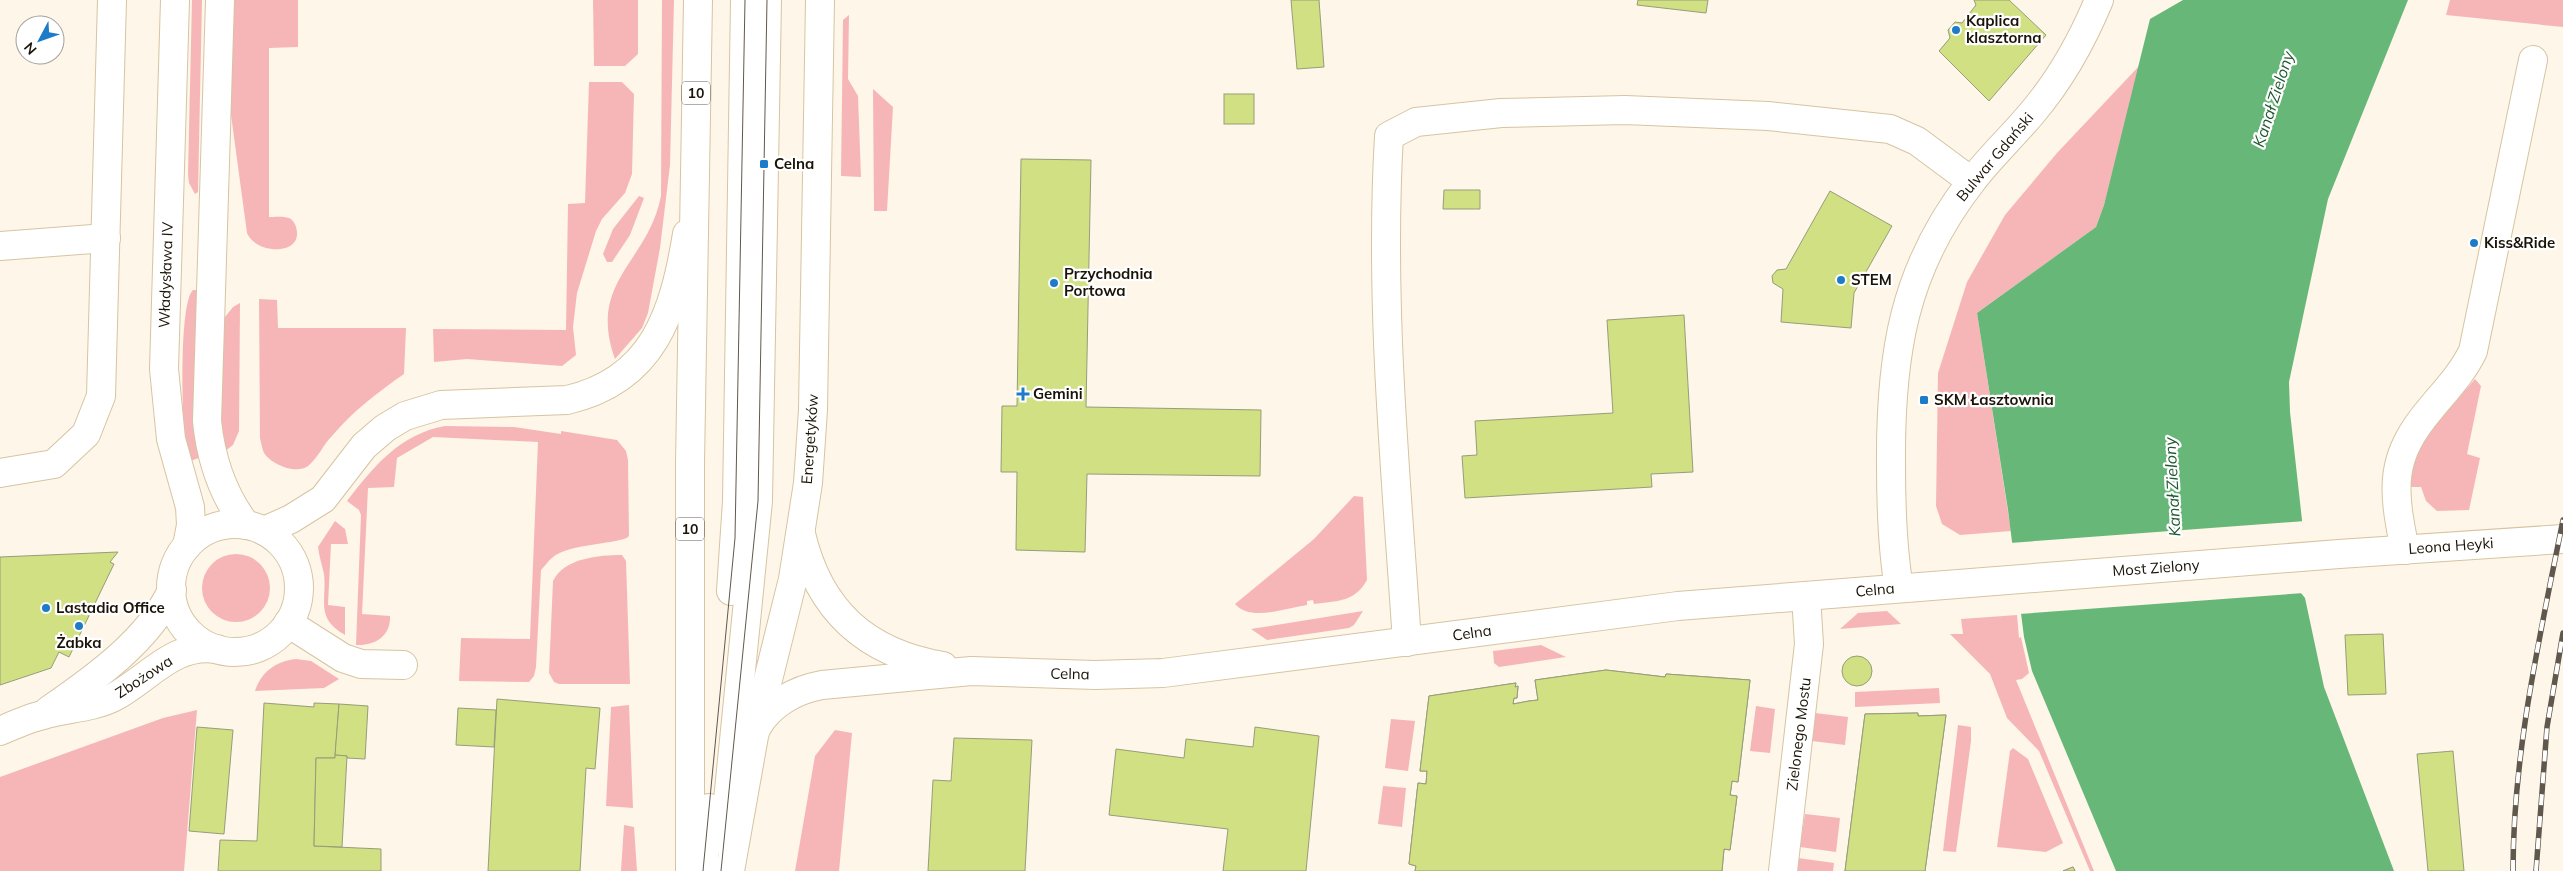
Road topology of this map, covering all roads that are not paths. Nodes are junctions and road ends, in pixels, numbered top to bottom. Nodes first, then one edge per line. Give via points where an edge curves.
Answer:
1 (112, 0) edge
2 (175, 0) edge
3 (220, 0) edge
4 (698, 0) edge
5 (745, 0) edge
6 (767, 0) edge
7 (820, 0) edge
8 (2099, 0) edge
9 (2533, 60) dead end
10 (1971, 181) junction
11 (694, 187) junction
12 (106, 238) junction
13 (0, 246) edge
14 (0, 473) edge
15 (255, 528) junction
16 (801, 534) junction
17 (2563, 539) edge
18 (187, 546) junction
19 (2405, 550) junction
20 (2339, 554) joint
21 (1974, 583) joint
22 (1899, 588) junction
23 (172, 590) junction
24 (1806, 596) junction
25 (288, 623) junction
26 (1407, 642) junction
27 (217, 649) junction
28 (403, 665) dead end
29 (971, 671) junction
30 (44, 714) junction
31 (757, 728) junction
32 (0, 731) edge
33 (690, 871) edge
34 (703, 871) edge
35 (721, 871) edge
36 (730, 871) edge
37 (1783, 871) edge

1 - 12 street
2 - 18 street, Władysława IV via 164,369 171,439 190,507
3 - 15 street via 207,421 217,474 236,512
4 - 11 street, 10
5 - 34 street via 736,538
6 - 35 street via 758,501
7 - 16 street, Energetyków via 813,410
8 - 10 street, Bulwar Gdański via 2080,43 2053,86
9 - 19 street via 2472,351 2458,376 2411,433 2401,455 2397,487
10 - 22 street, Bulwar Gdański via 1943,223 1921,269 1896,353 1891,400 1891,534
10 - 26 street via 1918,141 1890,129 1768,116 1625,110 1501,113 1416,122 1389,136 1386,175 1387,342
11 - 15 street via 669,311 653,344 624,376 602,388 567,400 441,405 405,416 364,446 323,499 291,519
11 - 33 street, 10 via 689,482
12 - 13 street
12 - 14 street via 101,396 86,434 54,464
15 - 18 street via 228,525 209,530
15 - 25 street via 285,549 298,574 298,598
16 - 29 street, Celna via 821,586 842,617 857,632 873,644 898,655
16 - 31 street, Energetyków via 785,616
17 - 19 street, Leona Heyki
18 - 23 street via 174,572
19 - 20 street, Leona Heyki
20 - 21 street, Most Zielony
21 - 22 street, Celna
22 - 24 street, Celna
23 - 27 street via 175,610 185,627 199,640
23 - 30 street, Zbożowa via 162,610 140,637
24 - 26 street, Celna via 1678,606
24 - 37 street, Zielonego Mostu via 1809,644
25 - 27 street via 271,641 255,649 236,652
25 - 28 street via 343,658 361,664
26 - 29 street, Celna via 1164,673 1095,675
27 - 30 street, Zbożowa via 201,649 168,659 122,692 103,701
29 - 31 street, Celna via 808,688 775,706 764,715
30 - 32 street, Zbożowa
31 - 36 street, Energetyków

